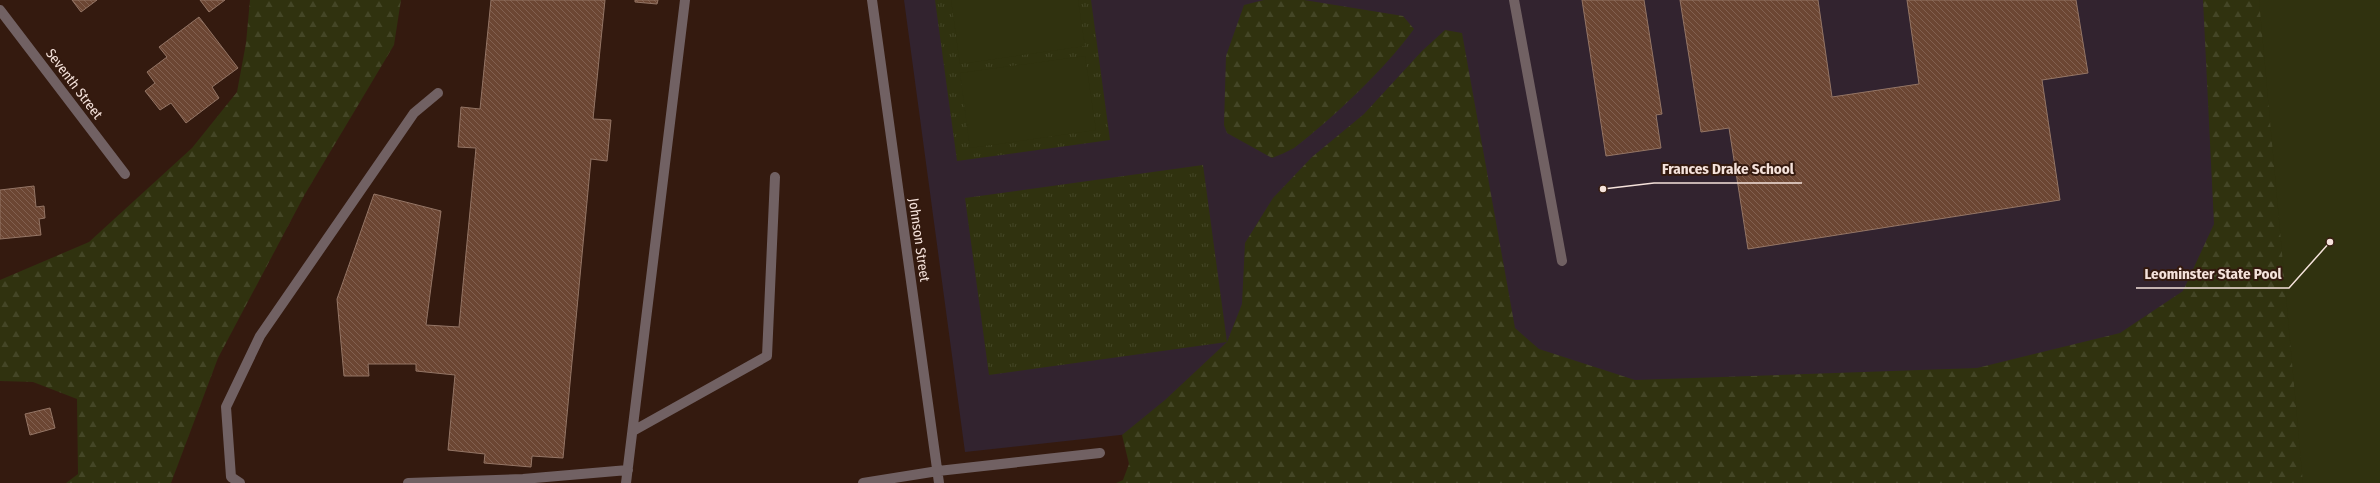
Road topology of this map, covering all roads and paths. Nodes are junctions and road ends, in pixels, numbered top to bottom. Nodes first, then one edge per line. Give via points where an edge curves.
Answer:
1 (685, 0) edge
2 (872, 0) edge
3 (1514, 0) edge
4 (0, 10) edge
5 (438, 93) dead end
6 (125, 174) dead end
7 (775, 177) dead end
8 (1562, 261) dead end
9 (632, 431) junction
10 (1100, 453) dead end
11 (628, 470) junction
12 (938, 471) junction
13 (489, 481) edge
14 (240, 483) edge
15 (408, 483) edge
16 (415, 483) edge
17 (626, 483) edge
18 (863, 483) edge
19 (939, 483) edge

1 - 9 street
2 - 12 street, Johnson Street
3 - 8 street
4 - 6 street, Seventh Street
5 - 14 street via 414,113 260,336 226,407 230,477
7 - 9 street via 767,356
9 - 11 street
10 - 12 street
11 - 13 street
11 - 17 street
12 - 18 street
12 - 19 street, Johnson Street
13 - 16 street
15 - 16 street

